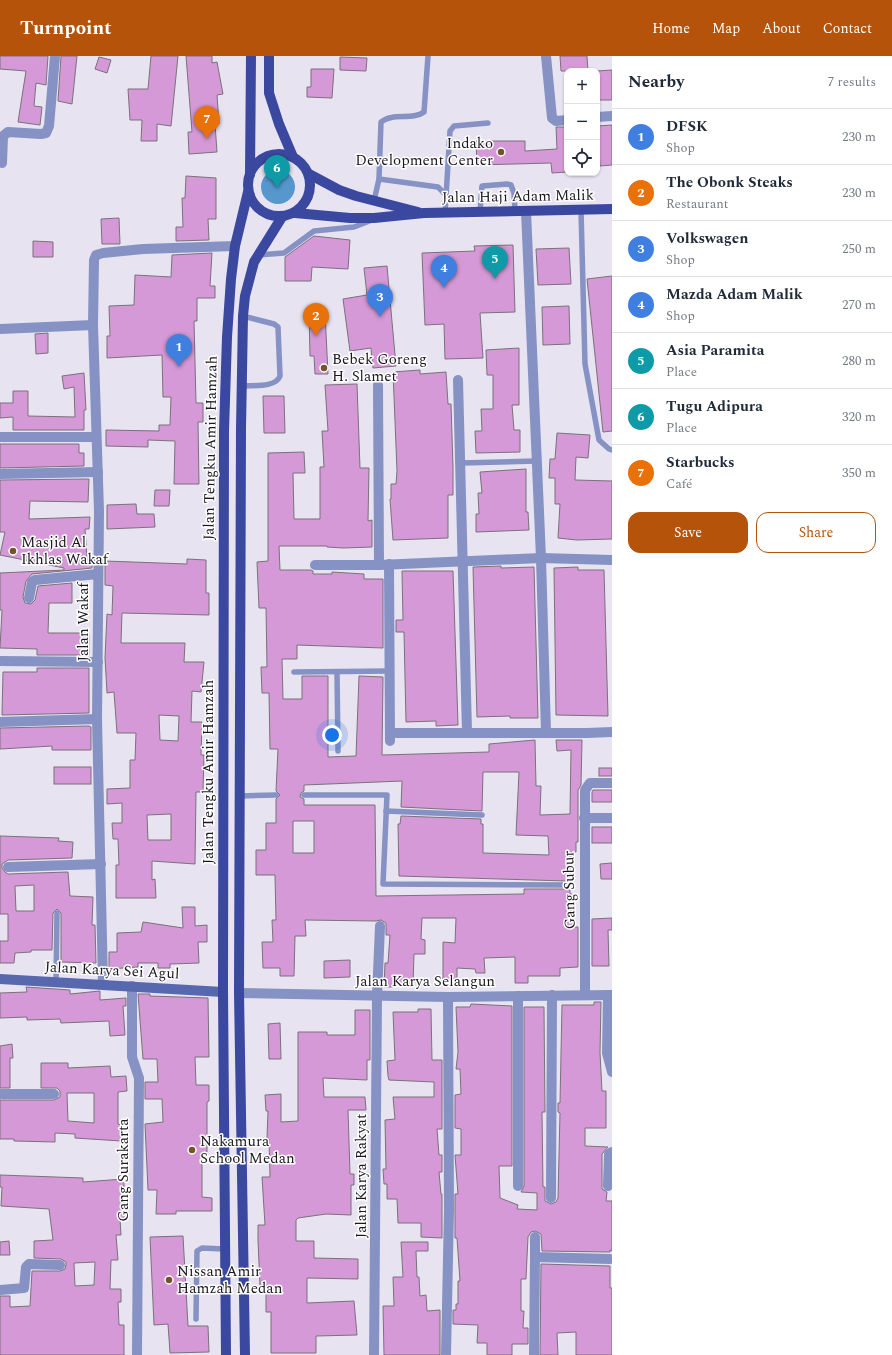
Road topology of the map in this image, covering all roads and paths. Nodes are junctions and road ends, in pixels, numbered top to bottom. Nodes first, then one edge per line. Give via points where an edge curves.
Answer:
1 (55, 56) edge
2 (250, 56) edge
3 (268, 56) edge
4 (428, 56) edge
5 (546, 56) edge
6 (612, 116) edge
7 (600, 117) edge
8 (564, 120) edge
9 (488, 123) dead end
10 (293, 157) junction
11 (2, 163) dead end
12 (250, 174) junction
13 (309, 174) junction
14 (379, 179) junction
15 (248, 192) junction
16 (446, 195) junction
17 (374, 201) junction
18 (612, 209) edge
19 (581, 210) junction
20 (515, 211) junction
21 (526, 211) junction
22 (480, 212) junction
23 (295, 213) junction
24 (424, 213) junction
25 (445, 213) junction
26 (282, 217) junction
27 (374, 218) junction
28 (235, 246) junction
29 (257, 255) junction
30 (243, 316) junction
31 (93, 325) junction
32 (0, 329) edge
33 (458, 380) dead end
34 (378, 385) dead end
35 (242, 386) junction
36 (0, 437) edge
37 (96, 437) junction
38 (612, 450) edge
39 (537, 461) junction
40 (461, 463) junction
41 (98, 472) junction
42 (0, 474) edge
43 (541, 558) junction
44 (612, 560) edge
45 (463, 561) junction
46 (389, 564) junction
47 (379, 565) junction
48 (315, 566) dead end
49 (98, 574) junction
50 (29, 598) dead end
51 (223, 647) junction
52 (239, 648) junction
53 (0, 662) edge
54 (98, 662) junction
55 (390, 671) junction
56 (294, 672) dead end
57 (337, 672) junction
58 (97, 719) junction
59 (0, 722) edge
60 (467, 732) junction
61 (546, 732) junction
62 (612, 732) edge
63 (338, 750) dead end
64 (612, 783) edge
65 (276, 795) dead end
66 (304, 795) dead end
67 (240, 796) junction
68 (386, 811) junction
69 (482, 815) dead end
70 (584, 818) junction
71 (612, 818) edge
72 (101, 864) junction
73 (8, 867) dead end
74 (566, 885) dead end
75 (57, 913) dead end
76 (380, 926) dead end
77 (0, 979) edge
78 (56, 982) junction
79 (103, 984) junction
80 (132, 986) junction
81 (223, 992) junction
82 (239, 993) junction
83 (552, 995) junction
84 (585, 995) junction
85 (610, 995) edge
86 (518, 996) junction
87 (377, 997) junction
88 (448, 997) junction
89 (612, 1072) edge
90 (0, 1094) edge
91 (54, 1094) dead end
92 (612, 1152) edge
93 (518, 1186) dead end
94 (608, 1186) dead end
95 (551, 1198) dead end
96 (535, 1237) dead end
97 (224, 1249) junction
98 (535, 1257) junction
99 (610, 1259) dead end
100 (60, 1265) dead end
101 (0, 1290) edge
102 (196, 1319) dead end
103 (244, 1330) junction
104 (225, 1331) junction
105 (137, 1355) edge
106 (226, 1355) edge
107 (244, 1355) edge
108 (374, 1355) edge
109 (446, 1355) edge
110 (534, 1355) edge

1 - 11 street via 49,126 46,133 8,132 3,136
2 - 12 main road
3 - 10 main road via 269,93 278,124
4 - 14 lane via 424,112 419,116 388,118 381,122
5 - 8 street via 552,118 556,121
6 - 7 street
9 - 16 lane via 454,126 450,131
10 - 12 main road via 280,154 268,156 257,163
10 - 13 main road
12 - 15 main road
13 - 17 main road, Jalan Haji Adam Malik via 339,190
13 - 23 main road via 309,196
14 - 16 lane via 438,187
14 - 17 lane
15 - 26 main road via 255,206 267,215
15 - 28 main road, Jalan Tengku Amir Hamzah
16 - 25 lane
17 - 24 main road, Jalan Haji Adam Malik
18 - 19 main road, Jalan Haji Adam Malik
19 - 21 main road, Jalan Haji Adam Malik
19 - 38 lane via 585,364 599,440
20 - 21 main road, Jalan Haji Adam Malik
20 - 22 main road, Jalan Haji Adam Malik
20 - 22 lane via 514,192 511,185 507,184 482,186
21 - 39 street
22 - 25 main road, Jalan Haji Adam Malik
23 - 26 main road
23 - 27 main road, Jalan Haji Adam Malik
24 - 25 main road, Jalan Haji Adam Malik
24 - 27 main road, Jalan Haji Adam Malik
26 - 29 main road, Jalan Tengku Amir Hamzah
27 - 29 lane via 354,227 314,231 281,254
28 - 31 street, Jalan Wakaf via 142,249 99,254 94,260
28 - 51 main road, Jalan Tengku Amir Hamzah via 226,337
29 - 30 main road, Jalan Tengku Amir Hamzah via 249,278
30 - 35 main road, Jalan Tengku Amir Hamzah
30 - 35 lane via 278,327 280,376 274,383
31 - 32 street
31 - 37 street, Jalan Wakaf
33 - 40 street
34 - 47 street
35 - 52 main road, Jalan Tengku Amir Hamzah
36 - 37 street
37 - 41 street, Jalan Wakaf
39 - 40 lane
39 - 43 street
40 - 45 street
41 - 42 street
41 - 49 street, Jalan Wakaf
43 - 44 street
43 - 45 street
43 - 61 street
45 - 46 street
45 - 60 street
46 - 47 street
46 - 55 street
47 - 48 street
49 - 50 street via 35,580 32,582
49 - 54 street, Jalan Wakaf
51 - 52 main road
51 - 81 main road, Jalan Tengku Amir Hamzah
52 - 67 main road, Jalan Tengku Amir Hamzah
53 - 54 street
54 - 58 street, Jalan Wakaf
55 - 57 lane
55 - 60 street via 390,737
56 - 57 lane
57 - 63 lane
58 - 59 street
58 - 72 street, Jalan Wakaf
60 - 61 street
61 - 62 street
64 - 70 street, Gang Subur via 587,784
65 - 67 lane
66 - 68 lane via 387,795
67 - 82 main road, Jalan Tengku Amir Hamzah
68 - 69 lane
68 - 74 lane via 383,884
70 - 71 street
70 - 84 street, Gang Subur
72 - 73 street
72 - 79 street, Jalan Wakaf
75 - 78 lane
76 - 87 street, Jalan Karya Rakyat
77 - 78 main road, Jalan Karya Sei Agul
78 - 79 main road, Jalan Karya Sei Agul
79 - 80 main road, Jalan Karya Sei Agul
80 - 81 main road, Jalan Karya Sei Agul
80 - 105 street, Gang Surakarta via 132,1057 139,1078
81 - 97 main road, Jalan Tengku Amir Hamzah
82 - 87 street, Jalan Karya Selangun
82 - 103 main road, Jalan Tengku Amir Hamzah
83 - 84 street, Jalan Karya Selangun
83 - 86 street, Jalan Karya Selangun
83 - 95 street
84 - 85 street, Jalan Karya Selangun
85 - 89 street via 607,1053
86 - 88 street, Jalan Karya Selangun
86 - 93 street
87 - 88 street, Jalan Karya Selangun
87 - 108 street, Jalan Karya Rakyat
88 - 109 street via 449,1210
90 - 91 street
92 - 94 street via 609,1156
96 - 98 street
97 - 102 lane via 202,1248 197,1251
97 - 104 main road, Jalan Tengku Amir Hamzah
98 - 99 street
98 - 110 street
100 - 101 street via 29,1264 26,1267 24,1288
103 - 104 main road
103 - 107 main road, Jalan Tengku Amir Hamzah
104 - 106 main road, Jalan Tengku Amir Hamzah

